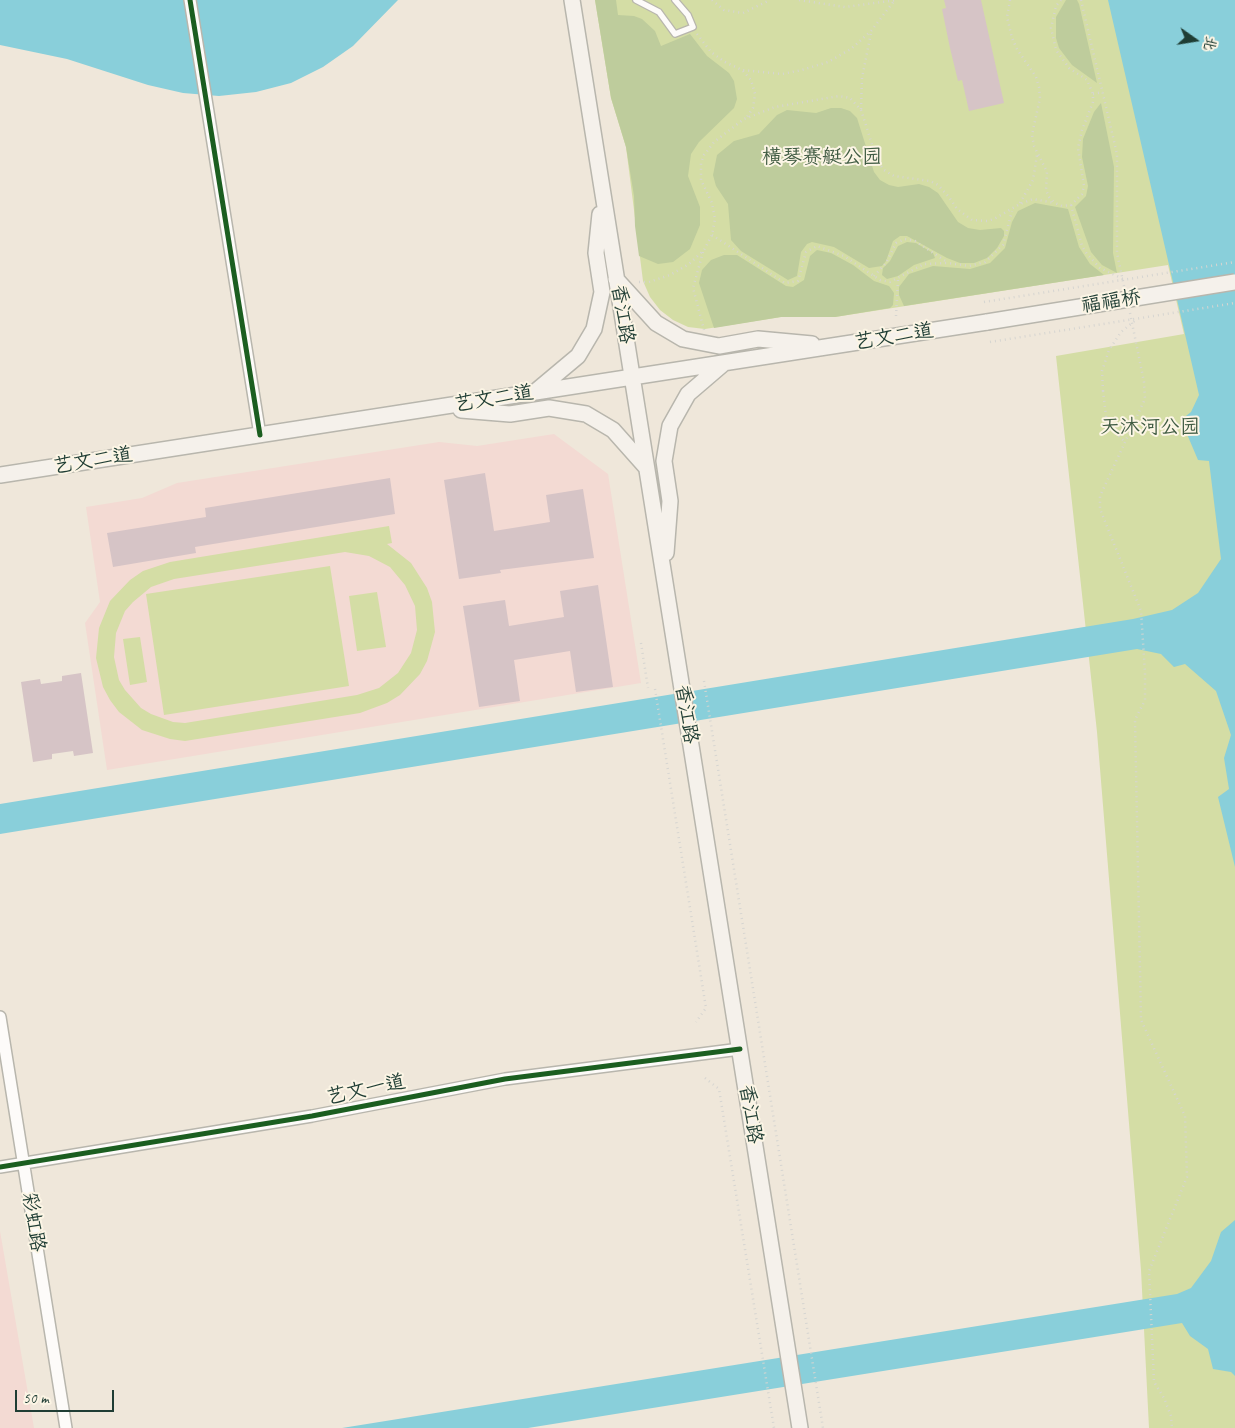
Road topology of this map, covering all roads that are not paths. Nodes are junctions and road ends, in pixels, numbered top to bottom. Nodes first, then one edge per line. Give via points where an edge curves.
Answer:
1 (190, 0) edge
2 (572, 0) edge
3 (636, 0) edge
4 (675, 0) edge
5 (602, 193) junction
6 (616, 279) junction
7 (1235, 282) edge
8 (987, 322) joint
9 (836, 346) junction
10 (723, 363) junction
11 (632, 377) junction
12 (535, 392) junction
13 (434, 408) junction
14 (260, 435) junction
15 (646, 468) junction
16 (0, 475) edge
17 (664, 577) junction
18 (0, 1017) edge
19 (740, 1050) junction
20 (24, 1163) junction
21 (0, 1167) edge
22 (66, 1428) edge
23 (800, 1428) edge

1 - 14 street
2 - 5 main road, 香江路
3 - 4 lane via 659,12 675,34 693,27
5 - 6 main road, 香江路
5 - 12 main road via 596,252 602,292 594,328 578,356
6 - 9 main road via 656,324 683,339 720,346 758,339
6 - 11 main road, 香江路
7 - 8 main road, 福福桥, bridge
8 - 9 main road, 艺文二道
9 - 10 main road, 艺文二道
10 - 11 main road, 艺文二道
10 - 17 main road via 682,402 668,434 664,461 670,501
11 - 12 main road, 艺文二道
11 - 15 main road, 香江路
12 - 13 main road, 艺文二道
13 - 14 main road, 艺文二道
13 - 15 main road via 510,414 549,408 576,412 596,418 613,430
14 - 16 main road, 艺文二道
15 - 17 main road, 香江路
17 - 19 main road, 香江路
18 - 20 street, 彩虹路
19 - 20 street, 艺文一道 via 505,1079 312,1116
19 - 23 main road, 香江路
20 - 21 street, 艺文一道
20 - 22 street, 彩虹路

